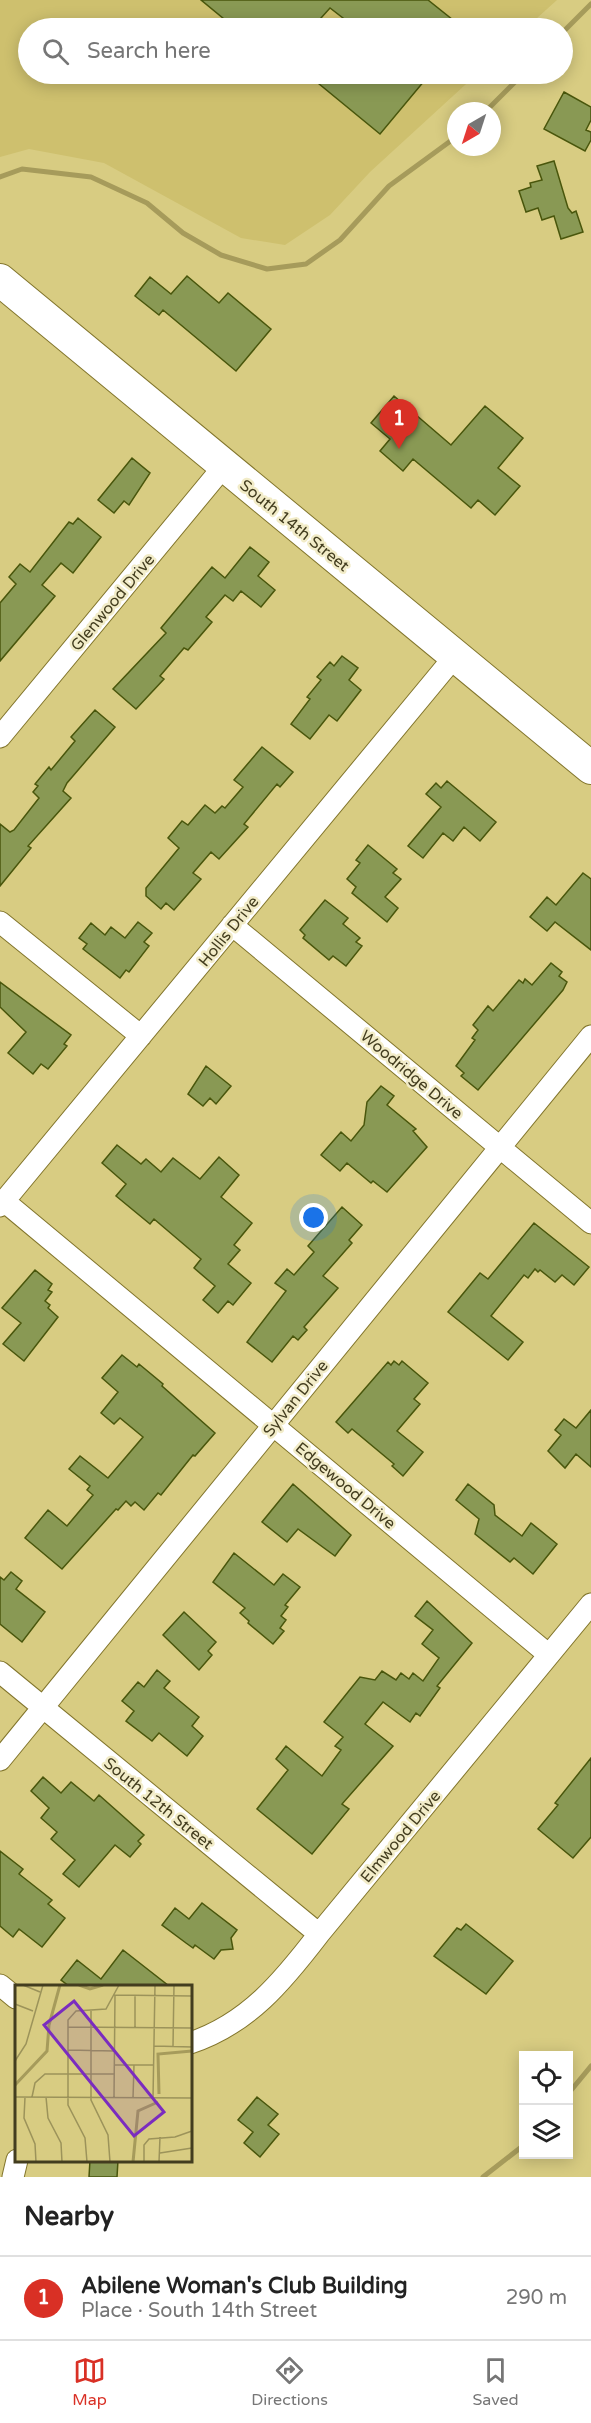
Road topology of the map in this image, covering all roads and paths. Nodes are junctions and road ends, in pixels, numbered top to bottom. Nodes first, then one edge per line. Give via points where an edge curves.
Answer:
1 (0, 280) edge
2 (224, 466) junction
3 (455, 656) junction
4 (0, 738) edge
5 (591, 768) edge
6 (0, 922) edge
7 (232, 925) junction
8 (141, 1036) junction
9 (591, 1036) edge
10 (499, 1147) junction
11 (2, 1203) edge
12 (591, 1223) edge
13 (274, 1424) junction
14 (591, 1604) edge
15 (549, 1655) junction
16 (0, 1671) edge
17 (43, 1707) junction
18 (0, 1760) edge
19 (319, 1934) junction
20 (0, 1985) edge
21 (15, 1997) edge
22 (192, 2042) edge
23 (17, 2162) edge
24 (13, 2177) edge

1 - 2 main road, South 14th Street
2 - 3 main road, South 14th Street
2 - 4 street, Glenwood Drive
3 - 5 main road, South 14th Street
3 - 7 street, Hollis Drive
6 - 8 street
7 - 8 street, Hollis Drive
7 - 10 street, Woodridge Drive
8 - 11 street, Hollis Drive
9 - 10 street, Sylvan Drive
10 - 12 street, Woodridge Drive
10 - 13 street, Sylvan Drive
11 - 13 street, Edgewood Drive
13 - 15 street, Edgewood Drive
13 - 17 street, Sylvan Drive
14 - 15 street, Elmwood Drive
15 - 19 street, Elmwood Drive
16 - 17 street, South 12th Street
17 - 18 street, Sylvan Drive
17 - 19 street, South 12th Street
19 - 22 street, Elmwood Drive via 286,1978 257,2006 232,2025
20 - 21 street
23 - 24 street

